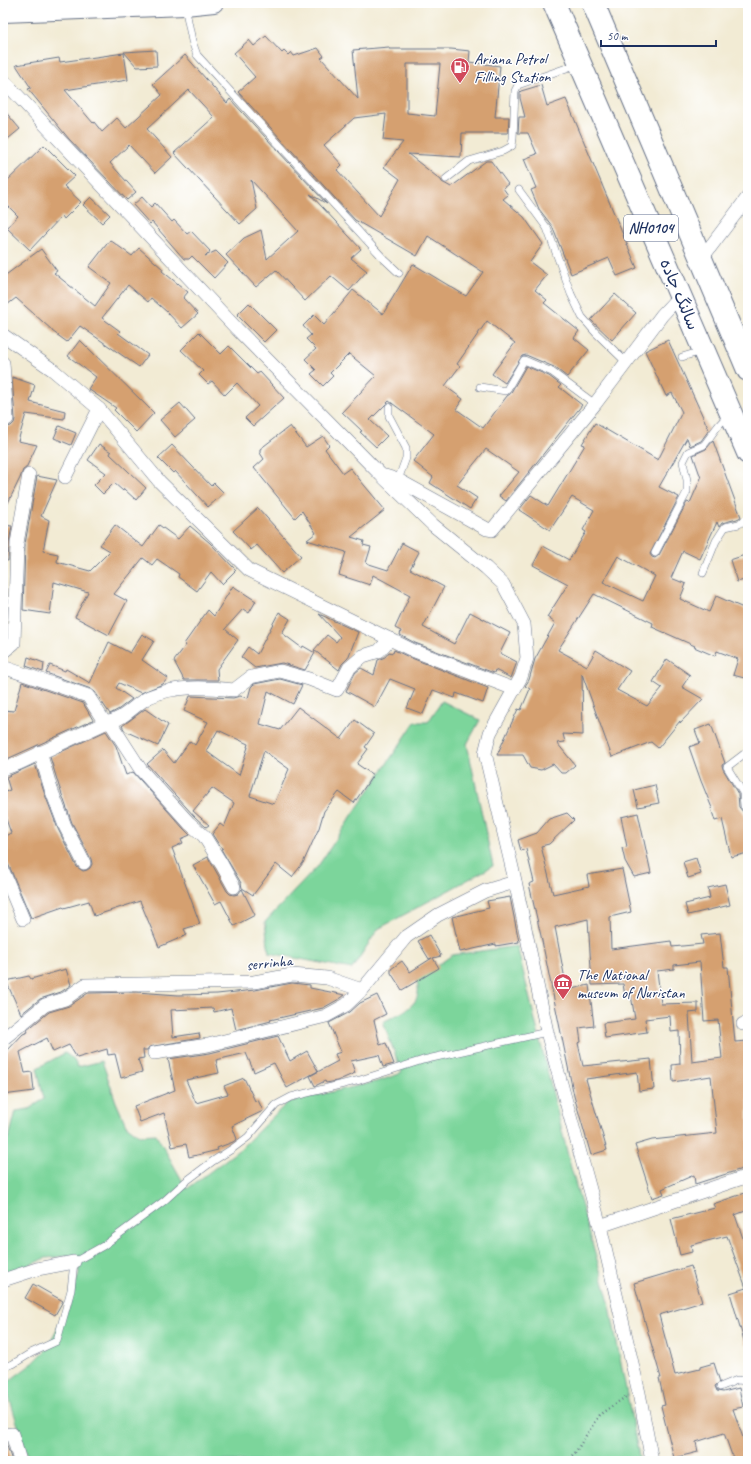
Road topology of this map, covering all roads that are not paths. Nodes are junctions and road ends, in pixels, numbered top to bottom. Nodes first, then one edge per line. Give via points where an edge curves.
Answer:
1 (214, 3) edge
2 (554, 3) edge
3 (593, 3) edge
4 (185, 4) edge
5 (5, 10) edge
6 (580, 63) junction
7 (3, 80) edge
8 (446, 179) dead end
9 (519, 190) dead end
10 (748, 197) edge
11 (702, 258) junction
12 (399, 273) dead end
13 (682, 299) junction
14 (3, 335) edge
15 (704, 350) junction
16 (682, 358) dead end
17 (626, 362) junction
18 (3, 363) edge
19 (748, 370) edge
20 (480, 387) dead end
21 (595, 404) junction
22 (389, 408) dead end
23 (99, 409) junction
24 (730, 412) junction
25 (7, 419) dead end
26 (748, 453) edge
27 (29, 475) dead end
28 (381, 475) junction
29 (65, 477) dead end
30 (398, 480) junction
31 (748, 518) edge
32 (655, 553) dead end
33 (704, 573) dead end
34 (390, 638) junction
35 (3, 652) edge
36 (3, 667) edge
37 (514, 689) junction
38 (107, 722) junction
39 (748, 751) edge
40 (40, 752) junction
41 (3, 769) edge
42 (748, 810) edge
43 (84, 863) dead end
44 (3, 871) edge
45 (516, 882) junction
46 (234, 887) dead end
47 (24, 919) dead end
48 (362, 990) junction
49 (547, 1032) junction
50 (3, 1039) edge
51 (154, 1053) dead end
52 (748, 1176) edge
53 (600, 1226) junction
54 (74, 1262) junction
55 (3, 1280) edge
56 (3, 1367) edge
57 (748, 1382) edge
58 (720, 1387) dead end
59 (3, 1435) edge
60 (20, 1461) edge
61 (652, 1461) edge

1 - 4 street
2 - 6 highway, سالنگ جاده / NH0104
3 - 11 highway, سالنگ جاده / NH0104
4 - 5 street
4 - 12 lane via 197,55
6 - 8 lane via 518,85 515,91 512,146 470,161
6 - 13 highway, سالنگ جاده / NH0104
7 - 28 street via 237,329
9 - 17 lane via 547,228 582,317
10 - 11 street
11 - 19 highway, سالنگ جاده / NH0104
13 - 15 highway, سالنگ جاده / NH0104
13 - 17 street via 674,302 662,315
14 - 23 street via 53,370
15 - 16 lane
15 - 24 highway, سالنگ جاده / NH0104
17 - 21 street
18 - 25 street
20 - 21 lane via 506,391 524,360 552,372
21 - 30 street via 492,530
22 - 30 lane via 389,416 406,448 406,458
23 - 29 street
23 - 34 street via 159,481 249,570
24 - 26 highway, سالنگ جاده / NH0104
24 - 32 lane via 704,445 688,452 683,462 687,492
27 - 35 street via 17,543 14,643
28 - 30 street
28 - 37 street via 433,525 503,584 524,624 527,658
31 - 33 lane via 739,524 725,527 716,541
34 - 37 street via 412,650
34 - 38 street via 379,651 363,656 349,668 337,690 280,671 251,677 234,690 204,687 174,690 149,697 119,719
36 - 38 street via 88,696
37 - 45 street via 490,733 485,753
38 - 40 street
38 - 46 street via 141,770 204,836
39 - 42 lane via 727,767 743,794 744,806
40 - 41 street
40 - 43 street via 65,826
44 - 47 street
45 - 48 street via 485,891 438,915 406,937
45 - 49 street
48 - 50 street, serrinha via 327,978 292,975 254,982 86,985 65,1000 45,1005
48 - 51 street via 346,1005 326,1016 208,1045
49 - 53 street
49 - 54 lane via 423,1060 360,1080 291,1097 276,1105 248,1137 212,1161 164,1201 103,1246
52 - 53 street
53 - 61 street
54 - 55 street via 37,1269
54 - 56 lane via 71,1290 57,1341
57 - 58 lane via 736,1380
59 - 60 street via 12,1434

